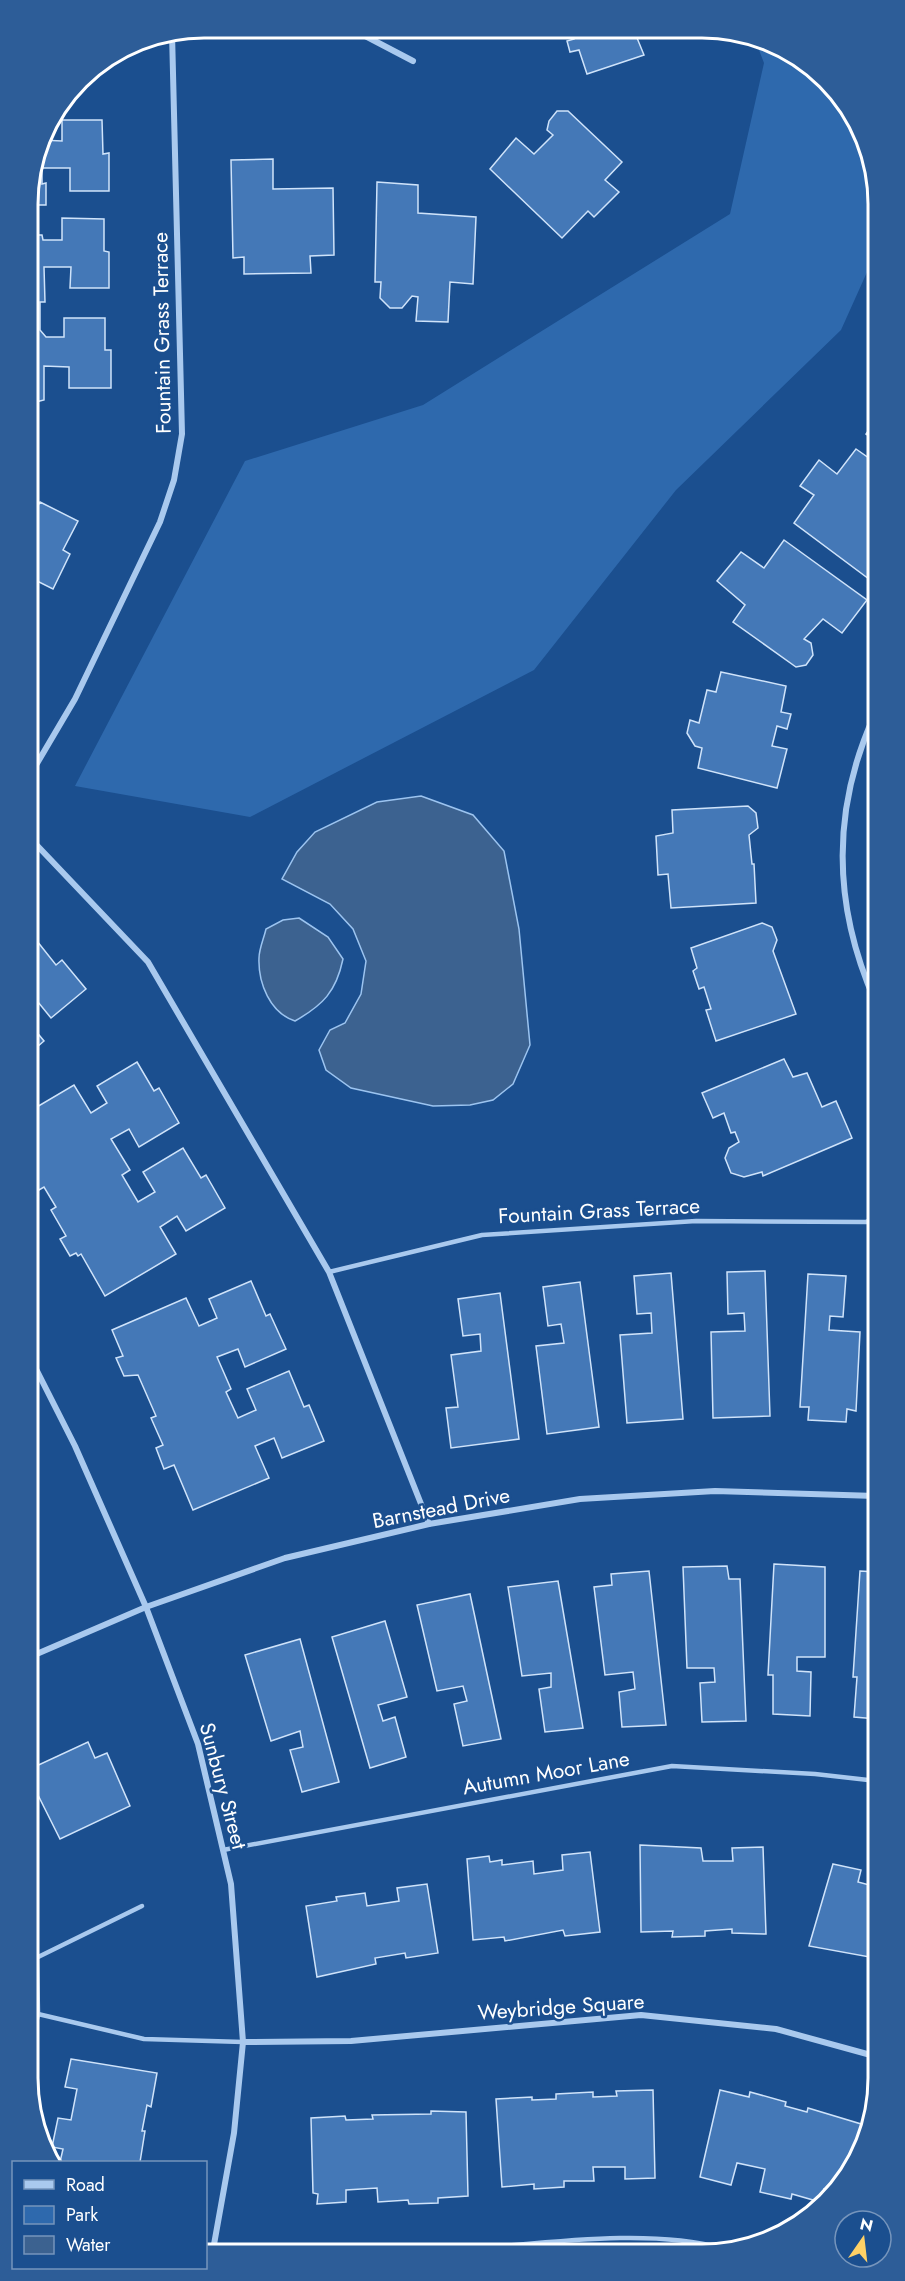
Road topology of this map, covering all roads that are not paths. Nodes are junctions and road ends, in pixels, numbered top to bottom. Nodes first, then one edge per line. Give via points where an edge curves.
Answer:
1 (368, 38) edge
2 (172, 41) edge
3 (413, 61) dead end
4 (868, 730) edge
5 (38, 762) edge
6 (38, 846) edge
7 (868, 986) edge
8 (867, 1222) edge
9 (329, 1272) junction
10 (38, 1373) edge
11 (867, 1496) edge
12 (429, 1524) junction
13 (146, 1607) junction
14 (38, 1653) edge
15 (867, 1780) edge
16 (223, 1850) junction
17 (142, 1906) dead end
18 (38, 1958) edge
19 (38, 2014) edge
20 (243, 2042) junction
21 (867, 2054) edge
22 (214, 2244) edge
23 (552, 2244) edge
24 (706, 2244) edge

1 - 3 street
2 - 5 street, Fountain Grass Terrace via 182,434 174,480 160,522 116,615 75,699
4 - 7 street via 858,751 846,803 843,848 844,901 857,962
6 - 9 street via 148,962
8 - 9 lane, Fountain Grass Terrace via 696,1221 482,1235
9 - 12 street
10 - 13 street, Sunbury Street
11 - 12 street, Barnstead Drive via 715,1491 579,1499
12 - 13 street, Barnstead Drive via 285,1558
13 - 14 street, Barnstead Drive
13 - 16 street, Sunbury Street via 198,1744
15 - 16 lane, Autumn Moor Lane via 672,1766
16 - 20 street, Sunbury Street via 231,1884
17 - 18 lane
19 - 20 lane via 144,2039
20 - 21 street, Weybridge Square via 351,2040 641,2015 776,2029
20 - 22 street, Sunbury Street via 234,2133
23 - 24 lane via 618,2240

